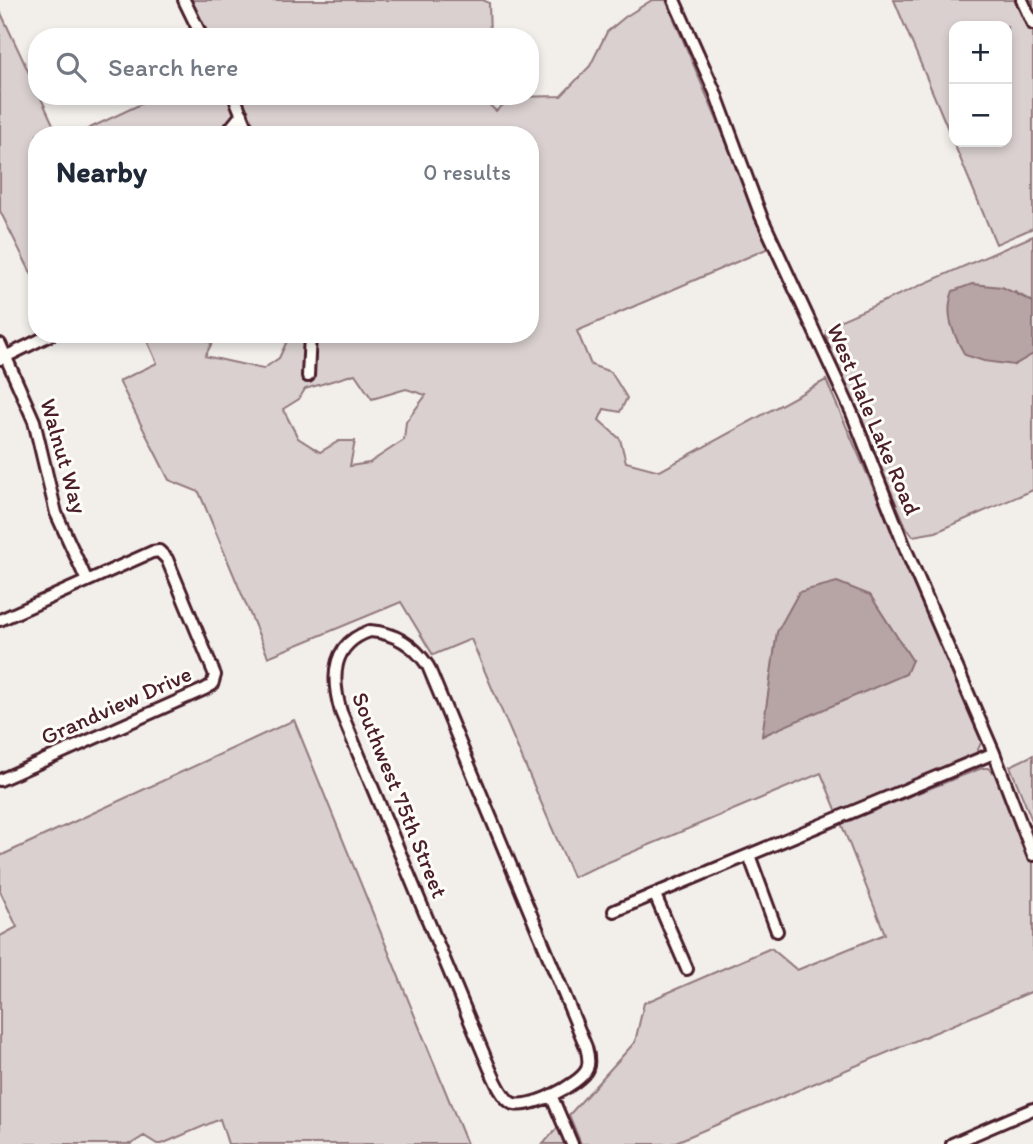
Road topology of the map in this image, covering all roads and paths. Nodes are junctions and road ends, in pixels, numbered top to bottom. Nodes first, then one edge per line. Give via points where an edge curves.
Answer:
1 (184, 0) edge
2 (674, 0) edge
3 (1022, 0) edge
4 (1033, 24) edge
5 (198, 28) edge
6 (238, 105) edge
7 (242, 114) junction
8 (232, 126) edge
9 (247, 126) edge
10 (34, 343) edge
11 (310, 343) edge
12 (0, 344) edge
13 (3, 358) edge
14 (308, 376) dead end
15 (87, 581) junction
16 (0, 620) edge
17 (994, 753) junction
18 (0, 780) edge
19 (749, 855) junction
20 (1033, 855) edge
21 (655, 895) junction
22 (614, 911) dead end
23 (777, 931) dead end
24 (687, 969) dead end
25 (551, 1095) junction
26 (1033, 1109) edge
27 (572, 1144) edge
28 (952, 1144) edge

1 - 5 street
2 - 17 street, West Hale Lake Road via 715,92 761,216 852,413
3 - 4 street
6 - 7 street
7 - 8 street
7 - 9 street
10 - 13 street
11 - 14 street
12 - 13 street, Walnut Way
13 - 15 street, Walnut Way via 34,421 56,513
15 - 16 street
15 - 18 street, Grandview Drive via 159,551 167,559 215,675 212,685
17 - 19 street
17 - 20 street, West Hale Lake Road
19 - 21 street
19 - 23 street
21 - 22 street
21 - 24 street
25 - 25 street, Southwest 75th Street via 587,1070 586,1047 443,698 422,656 401,639 386,632 356,635 345,646 335,677 341,712 484,1057 510,1102 529,1105
25 - 27 street
26 - 28 street

